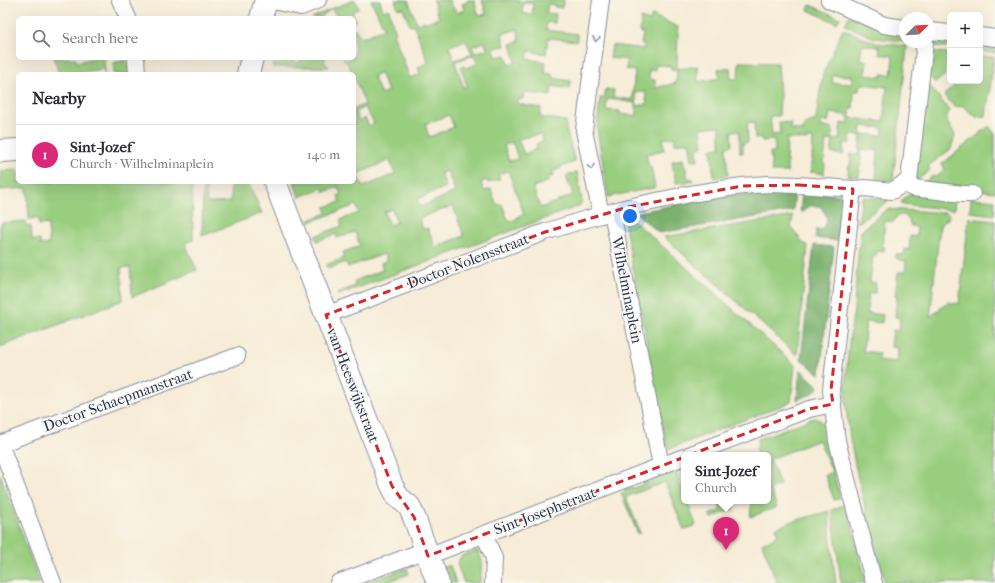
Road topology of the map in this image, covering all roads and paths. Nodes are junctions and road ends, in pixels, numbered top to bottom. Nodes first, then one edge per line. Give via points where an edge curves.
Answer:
1 (120, 0) edge
2 (267, 0) edge
3 (318, 0) edge
4 (601, 0) edge
5 (829, 0) edge
6 (127, 16) edge
7 (262, 16) edge
8 (899, 27) edge
9 (935, 31) edge
10 (947, 33) edge
11 (983, 36) edge
12 (995, 38) edge
13 (924, 48) edge
14 (136, 60) edge
15 (252, 60) edge
16 (137, 72) edge
17 (248, 72) edge
18 (16, 150) edge
19 (0, 152) edge
20 (275, 184) edge
21 (902, 184) junction
22 (852, 189) junction
23 (972, 194) dead end
24 (606, 213) junction
25 (326, 315) junction
26 (237, 356) dead end
27 (833, 404) junction
28 (0, 444) edge
29 (697, 452) edge
30 (681, 458) edge
31 (661, 466) junction
32 (484, 534) junction
33 (427, 553) junction
34 (53, 583) edge
35 (338, 583) edge
36 (438, 583) edge
37 (493, 583) edge
38 (874, 583) edge

1 - 6 street
2 - 3 street via 300,7
2 - 7 street
4 -> 24 street, Wilhelminaplein via 584,130
5 - 8 street via 884,25
9 - 10 street
11 - 12 street
13 - 21 street via 910,180
14 - 16 street
15 - 17 street
18 - 19 street
20 - 25 street, van Heeswijkstraat
21 - 22 street via 892,191
21 - 23 street via 913,188
22 - 24 street via 768,184 742,186 690,194
22 - 27 street via 832,390
24 - 25 street, Doctor Nolensstraat via 545,232
24 - 31 street, Wilhelminaplein
25 - 33 street, van Heeswijkstraat via 392,486 411,511
26 - 28 street, Doctor Schaepmanstraat
27 - 29 street via 809,409
27 - 38 street via 837,441
28 - 34 street
30 - 31 street
31 - 32 street, Sint Josephstraat
32 - 33 street, Sint Josephstraat
32 - 37 street via 494,558
33 - 35 street, Sint Josephstraat
33 - 36 street, van Heeswijkstraat

